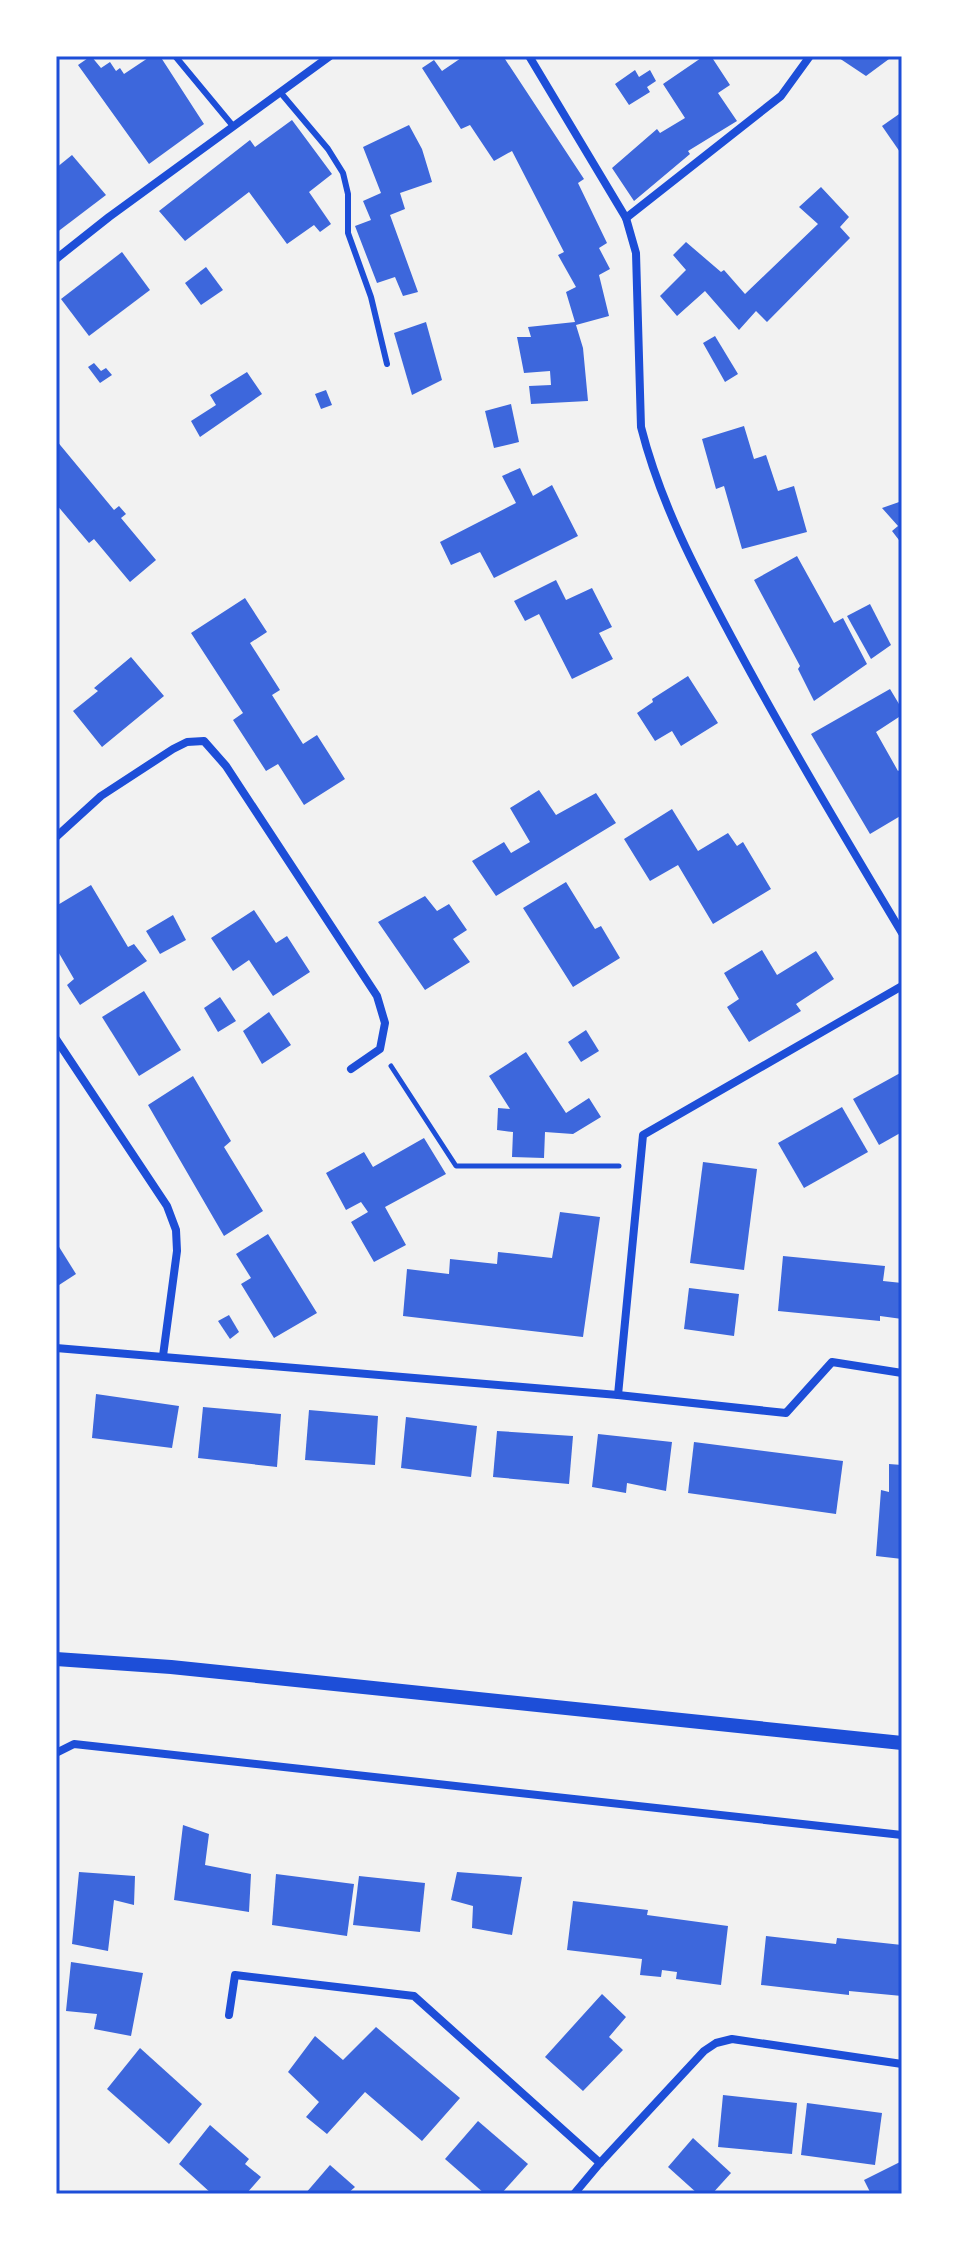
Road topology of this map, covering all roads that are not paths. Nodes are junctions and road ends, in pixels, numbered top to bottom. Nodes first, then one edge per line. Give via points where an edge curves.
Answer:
1 (175, 56) edge
2 (330, 56) edge
3 (529, 56) edge
4 (810, 56) edge
5 (280, 92) junction
6 (233, 126) junction
7 (626, 218) junction
8 (56, 259) edge
9 (387, 364) dead end
10 (56, 837) edge
11 (902, 933) edge
12 (902, 986) edge
13 (56, 1039) edge
14 (351, 1069) dead end
15 (56, 1348) edge
16 (163, 1356) junction
17 (902, 1373) edge
18 (618, 1395) junction
19 (56, 1659) edge
20 (902, 1743) edge
21 (56, 1753) edge
22 (902, 1835) edge
23 (229, 2015) dead end
24 (902, 2064) edge
25 (600, 2163) junction
26 (574, 2194) edge

1 - 6 lane
2 - 5 street
3 - 7 street
4 - 7 street via 781,96
5 - 6 street
5 - 9 lane via 343,173 348,233
6 - 8 street
7 - 11 street via 636,253 641,427 685,550 786,740
10 - 14 street via 101,796 161,757 187,742 204,741 226,766 377,996 385,1023 380,1049
12 - 18 street via 643,1135
13 - 16 street via 167,1206 176,1230
15 - 16 street
16 - 18 street
17 - 18 street via 832,1362 786,1413
19 - 20 street
21 - 22 street via 74,1744
23 - 25 street via 235,1975 414,1996
24 - 25 street via 732,2039 716,2043
25 - 26 street

